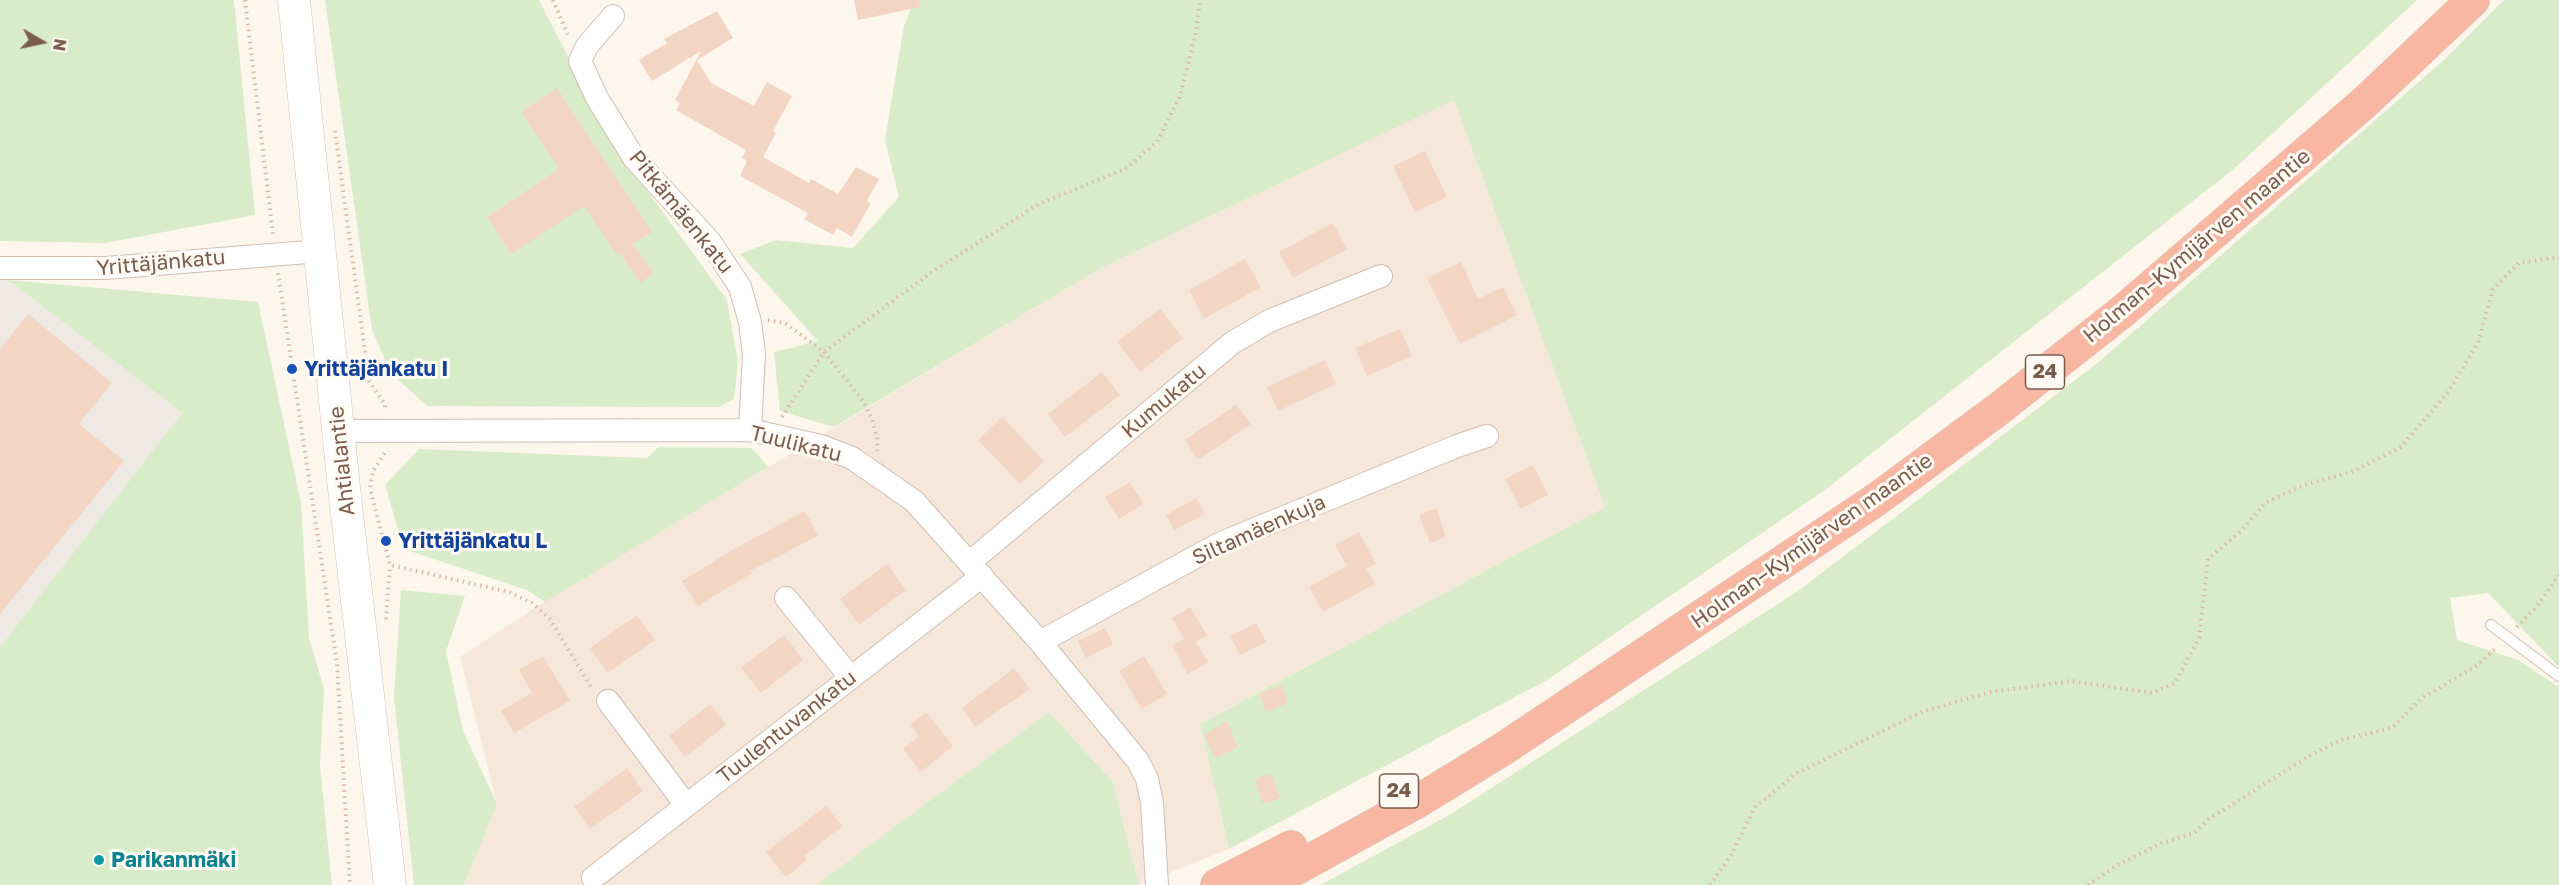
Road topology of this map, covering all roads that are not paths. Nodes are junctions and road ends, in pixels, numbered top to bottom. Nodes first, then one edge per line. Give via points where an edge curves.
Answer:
1 (294, 0) edge
2 (2473, 0) edge
3 (613, 16) dead end
4 (321, 251) junction
5 (0, 268) edge
6 (1381, 276) dead end
7 (339, 431) junction
8 (760, 432) junction
9 (1487, 436) dead end
10 (975, 570) junction
11 (786, 598) dead end
12 (2492, 625) dead end
13 (1040, 642) junction
14 (2559, 676) edge
15 (851, 678) junction
16 (1580, 696) junction
17 (608, 701) road end
18 (686, 805) junction
19 (592, 878) dead end
20 (390, 885) edge
21 (1157, 885) edge
22 (1217, 885) edge
23 (1266, 885) edge

1 - 4 main road, Ahtialantie
2 - 16 highway, Holman–Kymijärven maantie / 24 via 2236,216 1996,411 1830,531
3 - 8 street, Pitkämäenkatu via 587,46 580,61 597,98 634,158 728,265 740,287 750,322
4 - 5 street, Yrittäjänkatu via 106,268
4 - 7 main road, Ahtialantie
6 - 10 street, Kumukatu via 1269,321 1232,343
7 - 8 street, Tuulikatu
7 - 20 main road, Ahtialantie via 357,488
8 - 10 street, Tuulikatu via 821,446 876,473 914,501
9 - 13 street, Siltamäenkuja via 1219,544
10 - 13 street, Tuulikatu
10 - 15 street, Tuulentuvankatu
11 - 15 street
12 - 14 lane
13 - 21 street, Tuulikatu via 1138,761 1147,778
15 - 18 street, Tuulentuvankatu
16 - 22 highway, Holman–Kymijärven maantie / 24
16 - 23 highway, Holman–Kymijärven maantie / 24 via 1420,801
17 - 18 street
18 - 19 street, Tuulentuvankatu

